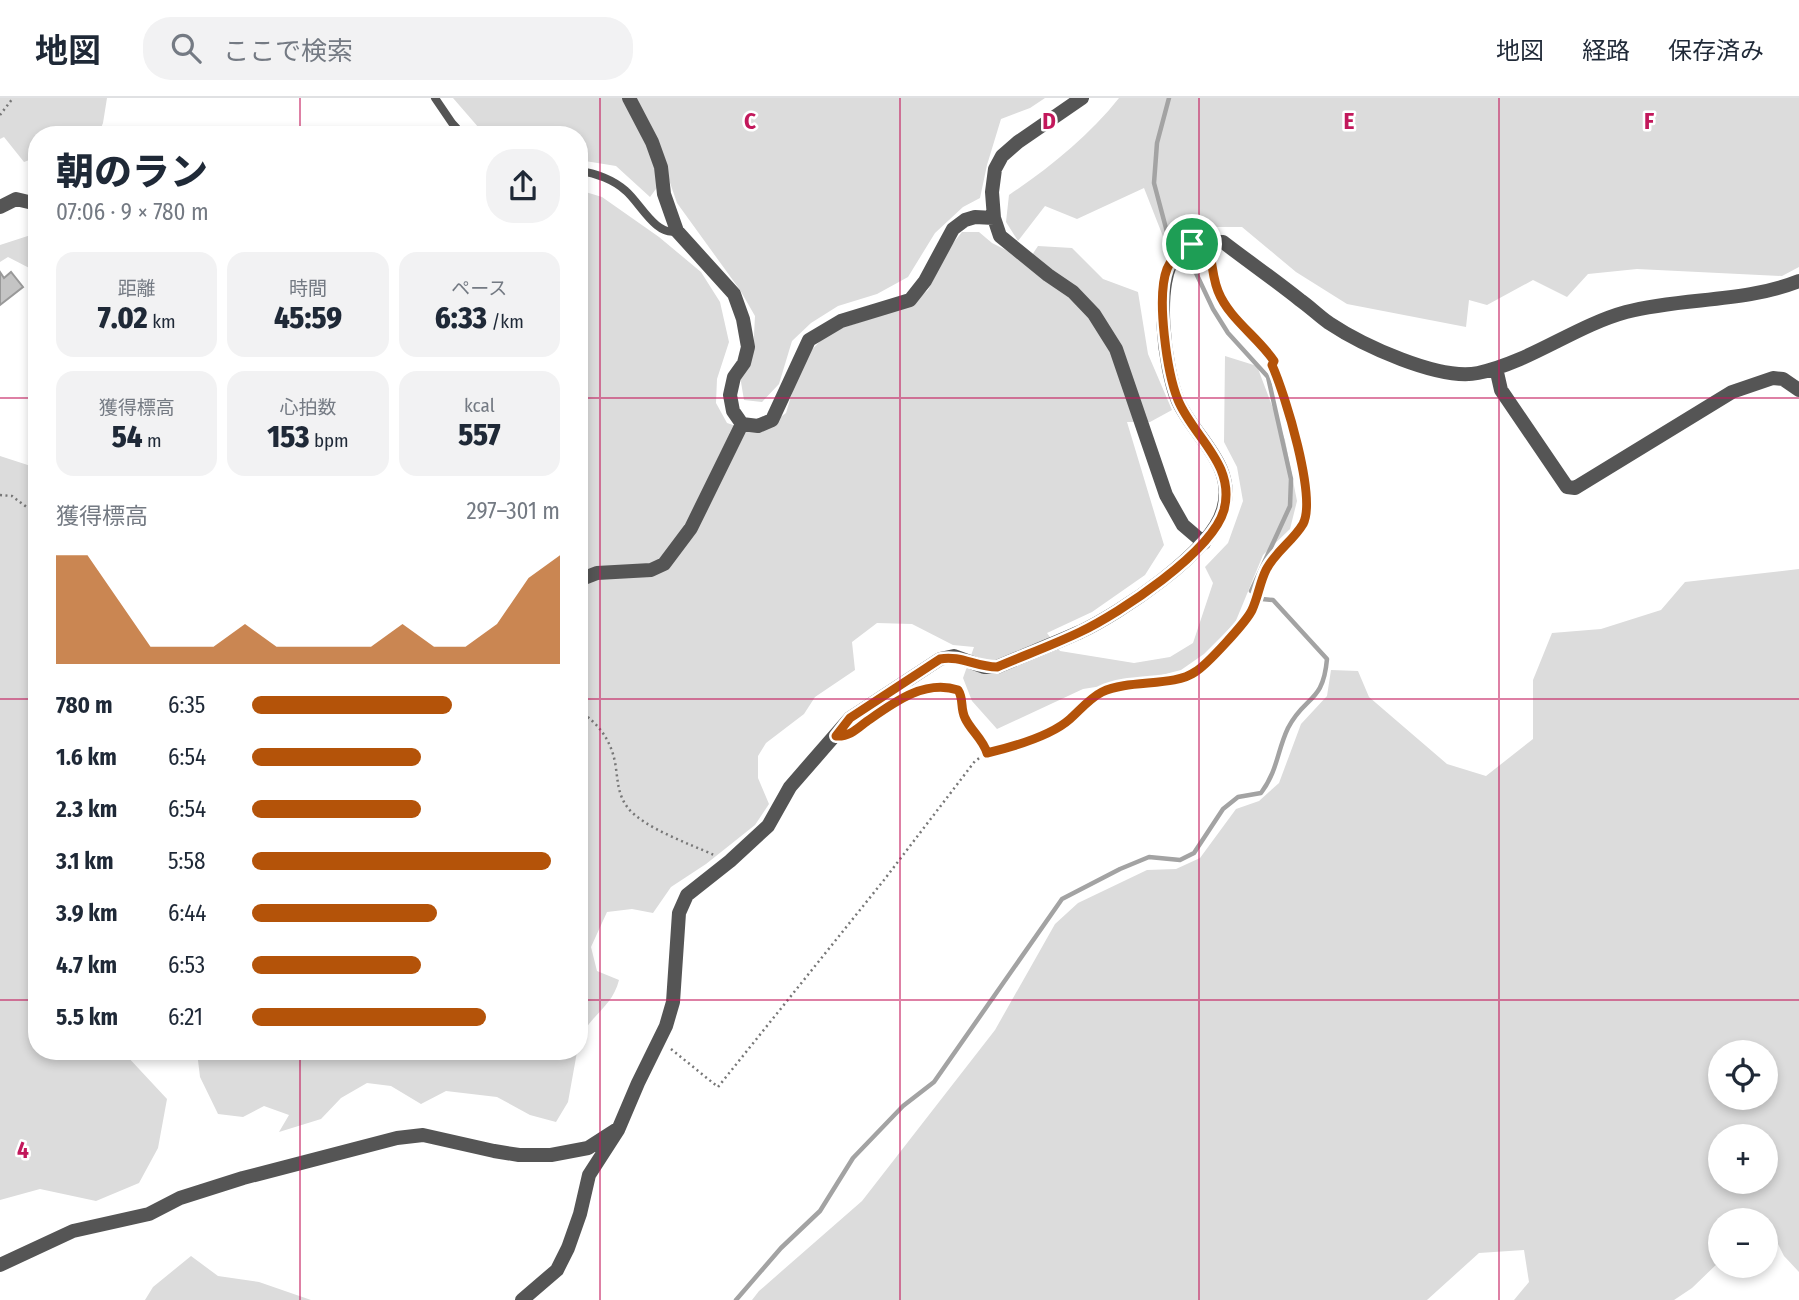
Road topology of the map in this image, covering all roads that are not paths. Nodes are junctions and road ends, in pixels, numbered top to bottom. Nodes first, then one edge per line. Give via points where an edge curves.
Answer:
1 (435, 98) edge
2 (629, 98) edge
3 (1082, 98) edge
4 (455, 126) edge
5 (588, 173) edge
6 (28, 202) edge
7 (0, 206) edge
8 (994, 218) junction
9 (677, 231) junction
10 (1799, 281) edge
11 (1496, 368) junction
12 (1799, 390) edge
13 (742, 424) junction
14 (1204, 543) junction
15 (588, 576) edge
16 (618, 1130) junction
17 (0, 1265) edge
18 (522, 1300) edge

1 - 4 lane
2 - 9 street via 652,142
3 - 8 street via 1002,156 993,181
5 - 9 lane via 625,189 661,229
6 - 7 street via 16,199
8 - 13 street via 975,217 953,229 910,300 841,321 809,340 772,420 758,426
8 - 14 street via 1000,236 1073,292 1094,314 1116,349 1166,495 1184,525
9 - 13 street via 734,295 743,319 748,347 730,395
10 - 11 street via 1754,295 1638,309
11 - 12 street via 1501,390 1566,487 1575,488 1732,393 1773,378
11 - 14 street via 1447,374 1377,348 1329,323 1223,242 1192,244 1167,268 1164,331 1178,401 1216,458 1224,486 1224,509
13 - 15 street via 691,528 664,564 651,570
14 - 16 street via 1123,607 1082,631 997,667 954,656 940,659 850,718 800,774 768,826 687,895 679,913 673,1002
16 - 17 street via 588,1148 551,1155 494,1151 423,1135 397,1138 243,1178 180,1198 149,1214 73,1231
16 - 18 street via 590,1175 557,1270

